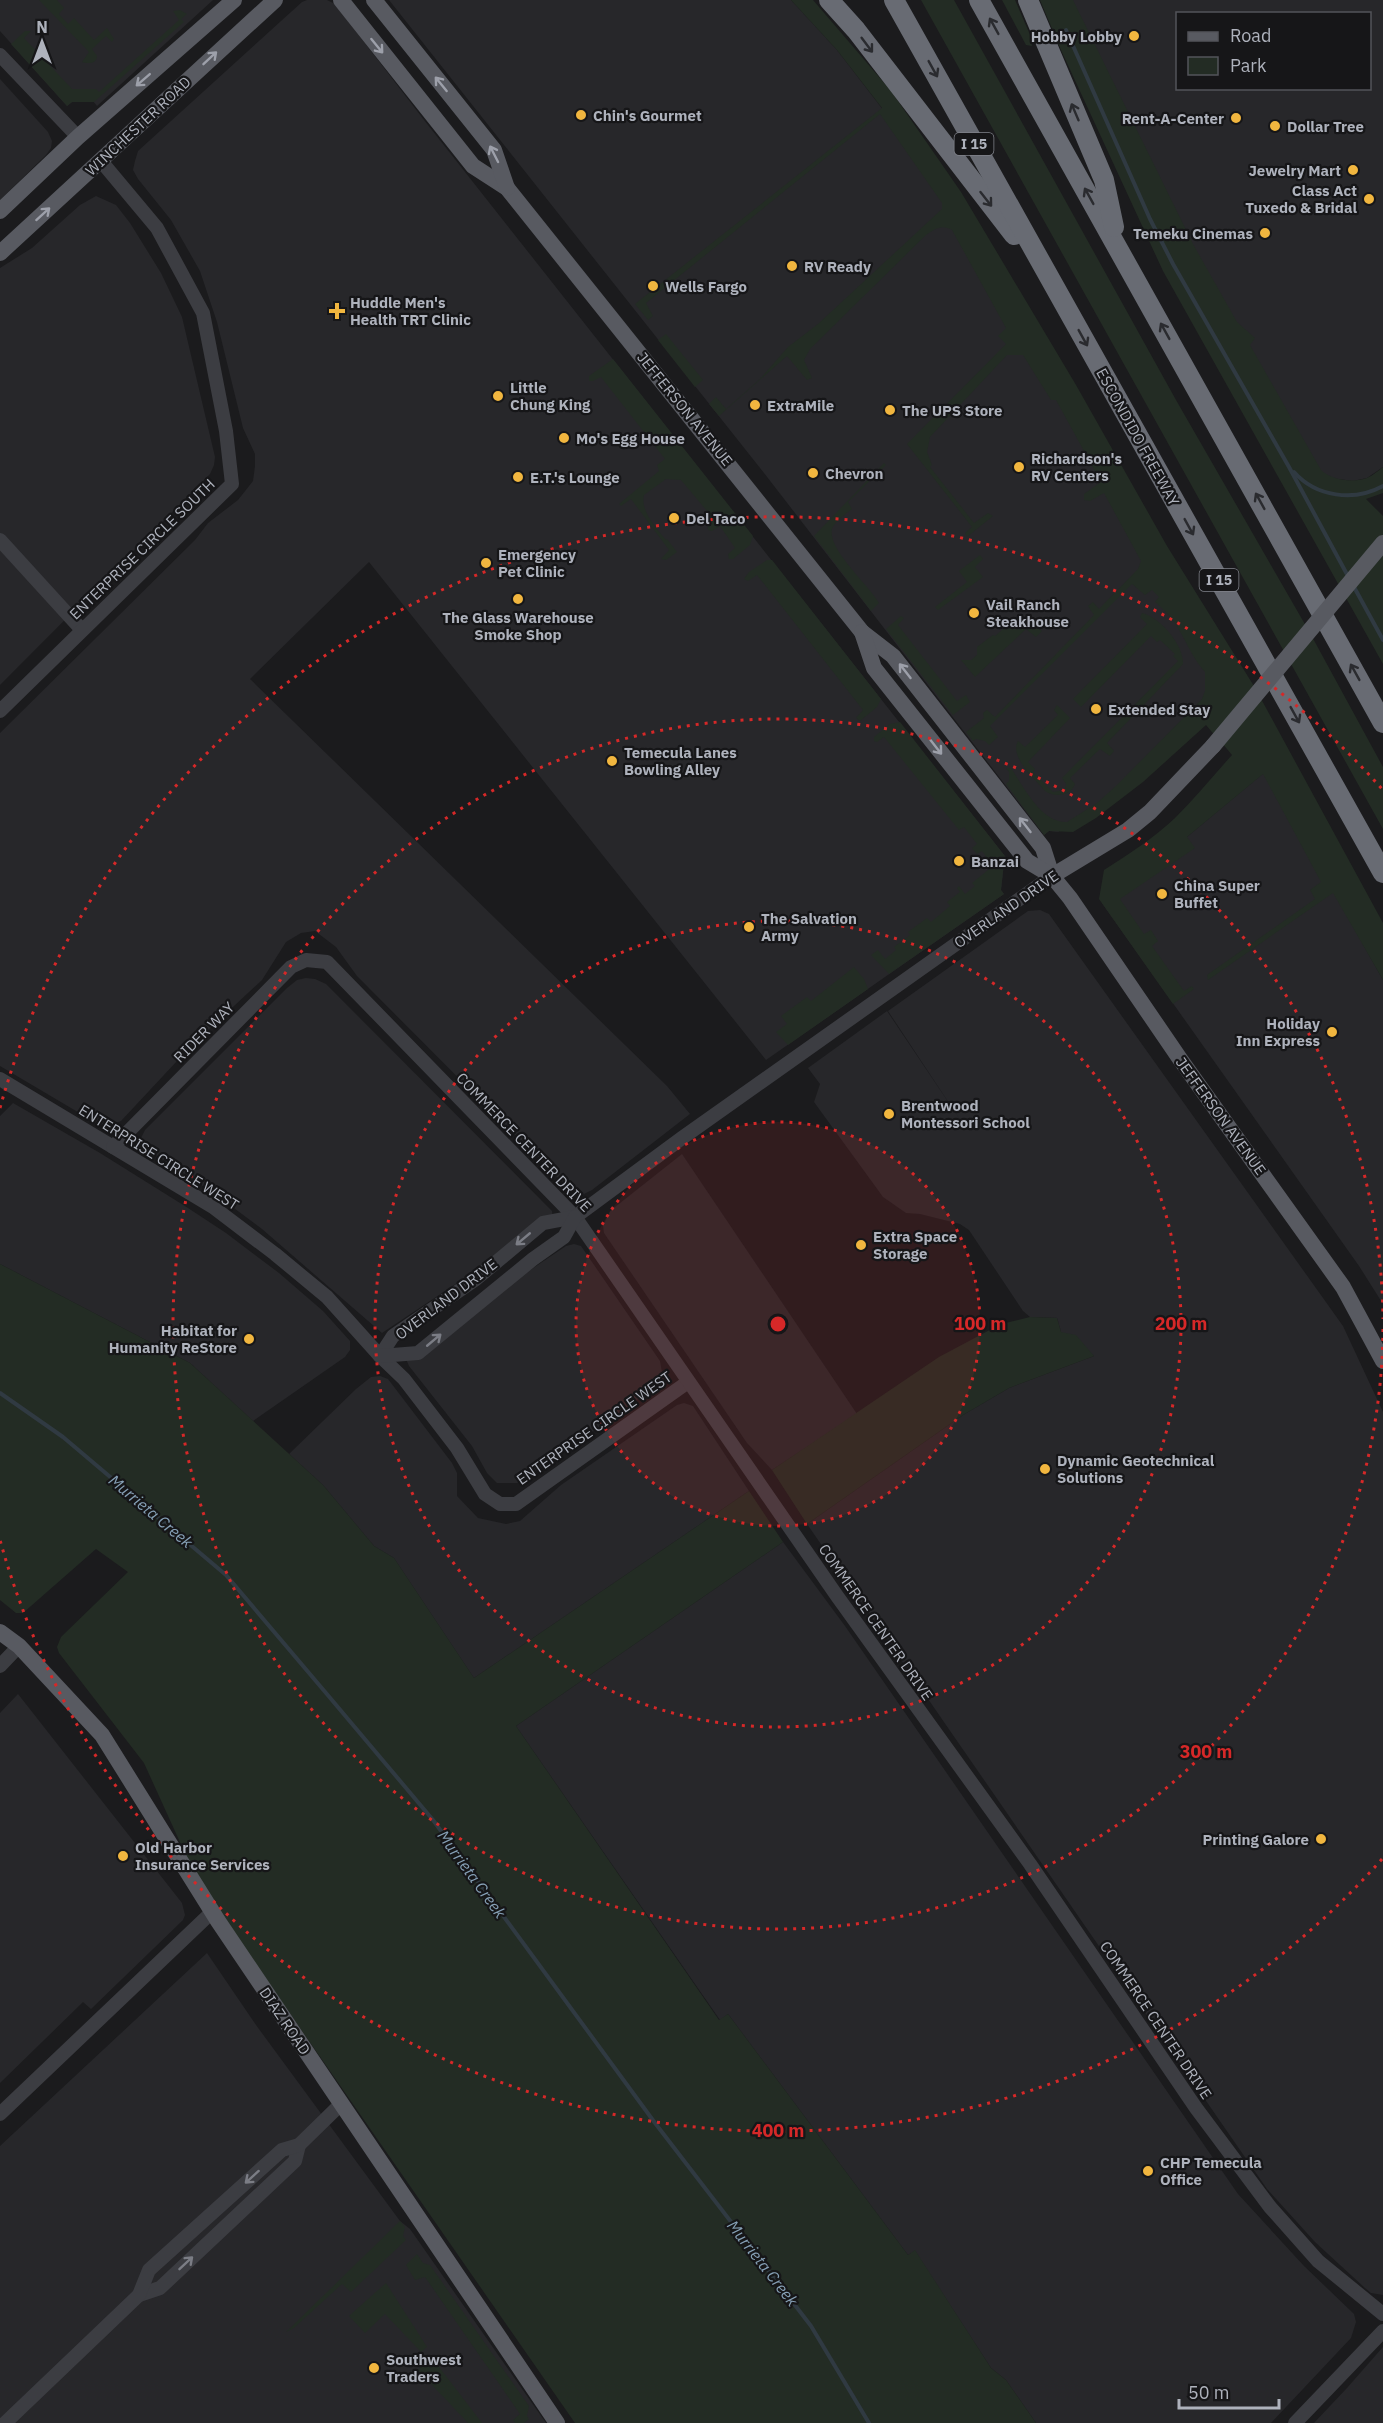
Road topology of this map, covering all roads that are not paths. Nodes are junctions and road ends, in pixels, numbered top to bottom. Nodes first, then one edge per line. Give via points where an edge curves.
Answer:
1 (234, 0) edge
2 (276, 0) edge
3 (341, 0) edge
4 (374, 0) edge
5 (830, 0) edge
6 (894, 0) edge
7 (979, 0) edge
8 (1028, 0) edge
9 (0, 55) edge
10 (405, 80) junction
11 (472, 123) junction
12 (78, 137) junction
13 (101, 161) junction
14 (507, 188) junction
15 (0, 211) edge
16 (1118, 247) junction
17 (0, 253) edge
18 (1054, 287) junction
19 (0, 540) edge
20 (1383, 543) edge
21 (82, 630) junction
22 (862, 632) junction
23 (0, 711) edge
24 (1383, 723) edge
25 (1383, 873) edge
26 (1052, 876) junction
27 (327, 962) joint
28 (0, 1079) edge
29 (113, 1147) junction
30 (575, 1217) junction
31 (380, 1356) junction
32 (1383, 1361) edge
33 (688, 1382) junction
34 (0, 1632) edge
35 (19, 1646) junction
36 (0, 1666) edge
37 (212, 1912) junction
38 (341, 2104) junction
39 (0, 2114) edge
40 (299, 2145) junction
41 (139, 2295) junction
42 (1383, 2314) edge
43 (1383, 2331) edge
44 (5, 2423) edge
45 (557, 2423) edge
46 (1295, 2423) edge

1 -> 12 main road, WINCHESTER ROAD
13 -> 2 main road, WINCHESTER ROAD
3 -> 10 main road, JEFFERSON AVENUE
11 -> 4 main road, JEFFERSON AVENUE
5 -> 18 highway
6 -> 18 highway, ESCONDIDO FREEWAY / I 15
16 -> 7 highway
16 -> 8 highway via 1104,180
9 - 12 street
10 - 11 main road via 429,93 456,126 464,128
10 - 14 main road, JEFFERSON AVENUE via 473,166
14 -> 11 main road, JEFFERSON AVENUE via 494,150
12 - 15 main road, WINCHESTER ROAD
17 -> 13 main road, WINCHESTER ROAD
13 - 21 street, ENTERPRISE CIRCLE SOUTH via 157,228 203,313 232,484
14 - 22 main road, JEFFERSON AVENUE
24 -> 16 highway
18 -> 25 highway, ESCONDIDO FREEWAY / I 15
19 - 21 street
20 - 26 main road, OVERLAND DRIVE, bridge via 1213,746 1150,812 1128,830
21 - 23 street, ENTERPRISE CIRCLE SOUTH
26 -> 22 main road, JEFFERSON AVENUE via 1043,848 981,767 893,656
22 -> 26 main road, JEFFERSON AVENUE via 874,668 1027,861
26 - 30 street, OVERLAND DRIVE
26 - 32 main road, JEFFERSON AVENUE via 1343,1287
27 - 29 street, RIDER WAY via 306,960 291,967
27 - 30 street, COMMERCE CENTER DRIVE
28 - 29 street, ENTERPRISE CIRCLE WEST
29 - 31 street, ENTERPRISE CIRCLE WEST via 213,1207 275,1254 327,1297
30 -> 31 street, OVERLAND DRIVE via 543,1223 476,1278 393,1336
31 -> 30 street, OVERLAND DRIVE via 418,1353 564,1237
30 - 33 street, COMMERCE CENTER DRIVE
31 - 33 street, ENTERPRISE CIRCLE WEST via 404,1379 452,1441 485,1494 500,1504 516,1504
33 - 42 street, COMMERCE CENTER DRIVE via 1260,2194 1318,2261
34 - 35 main road, DIAZ ROAD
35 - 36 street
35 - 37 main road, DIAZ ROAD via 102,1736
37 - 38 main road, DIAZ ROAD
37 - 39 street
38 - 40 street
38 - 45 main road, DIAZ ROAD
40 -> 41 street via 282,2150 150,2270
41 -> 40 street via 160,2288 295,2161
41 - 44 street
43 - 46 street

